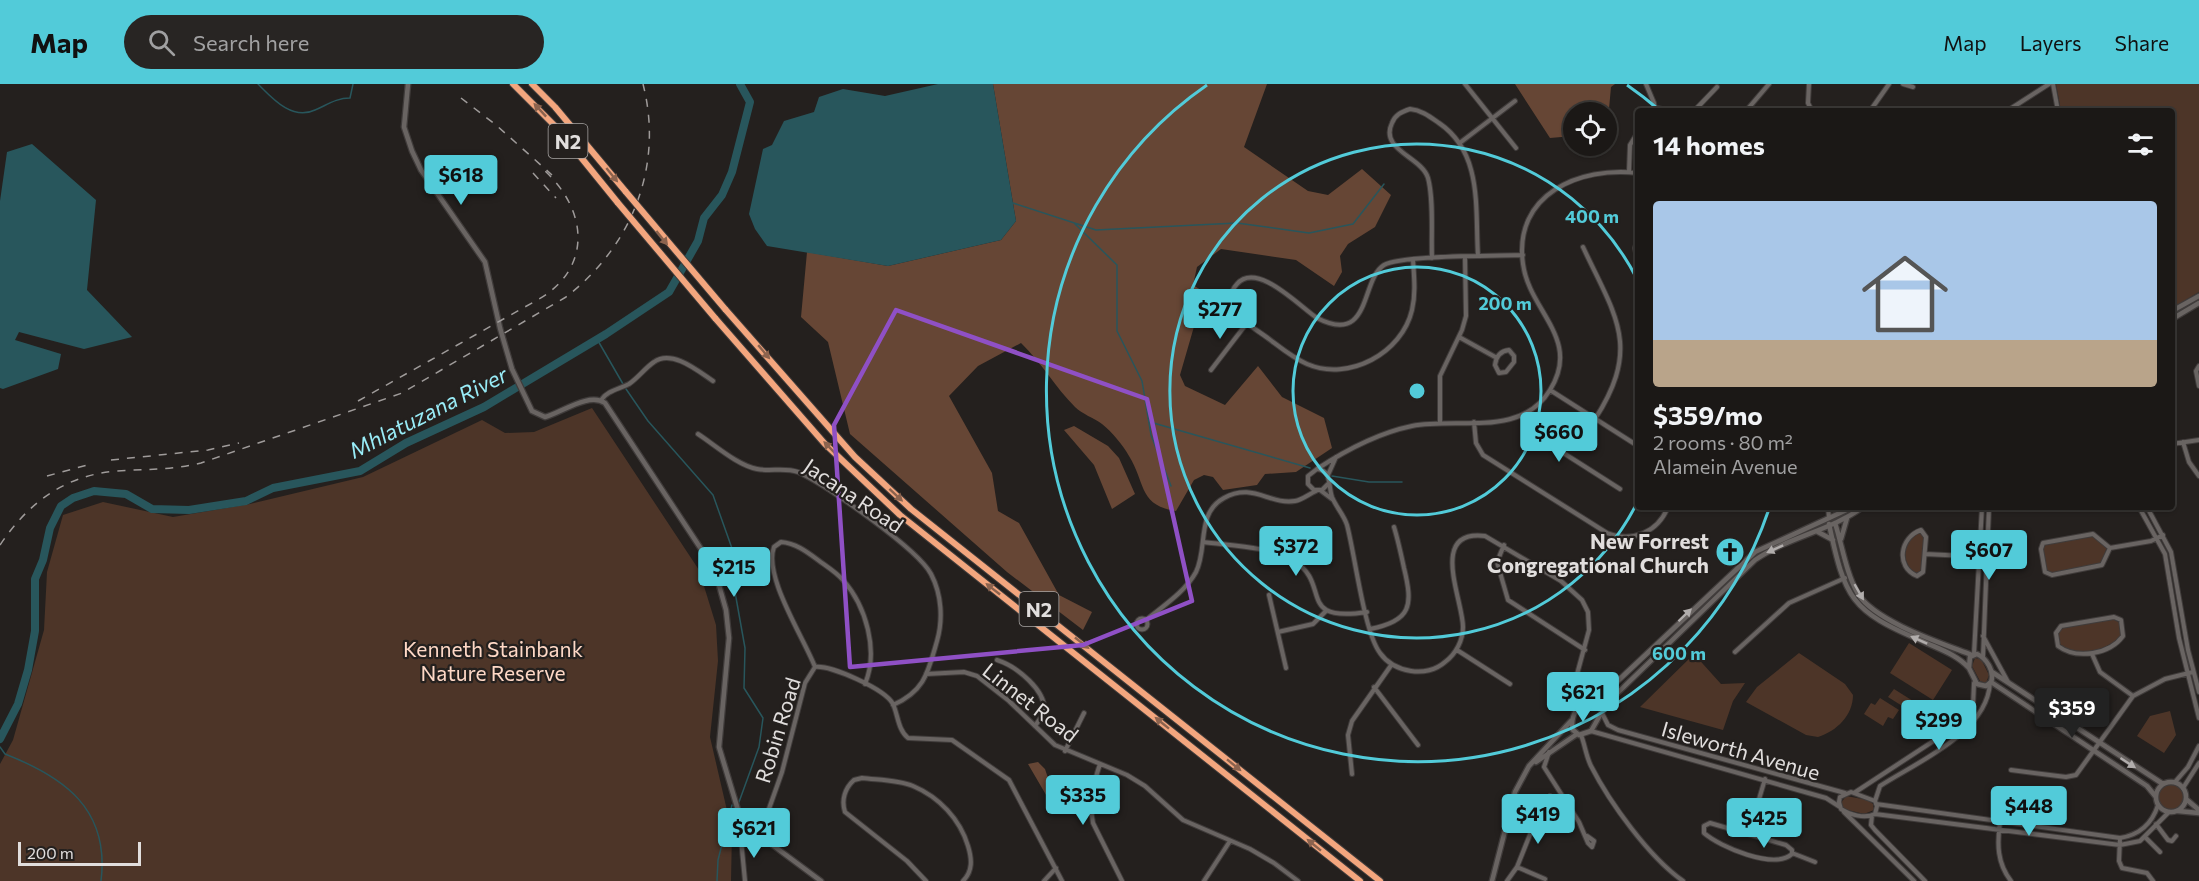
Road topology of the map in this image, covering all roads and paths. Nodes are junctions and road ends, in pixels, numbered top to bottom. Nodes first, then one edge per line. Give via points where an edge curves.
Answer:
1 (408, 84) edge
2 (513, 84) edge
3 (532, 84) edge
4 (1465, 84) edge
5 (1646, 84) edge
6 (1769, 84) edge
7 (1809, 84) edge
8 (1889, 84) edge
9 (1903, 84) edge
10 (2051, 84) edge
11 (1717, 87) dead end
12 (1913, 87) dead end
13 (1515, 101) dead end
14 (1654, 108) edge
15 (1697, 108) edge
16 (1749, 108) edge
17 (1810, 108) edge
18 (1872, 108) edge
19 (2012, 108) edge
20 (2057, 108) edge
21 (1491, 118) junction
22 (1635, 137) edge
23 (1461, 142) junction
24 (1516, 148) dead end
25 (1629, 172) junction
26 (1635, 173) edge
27 (1583, 247) dead end
28 (1522, 255) junction
29 (1478, 256) junction
30 (1464, 257) junction
31 (1432, 258) junction
32 (1413, 260) junction
33 (2199, 296) edge
34 (2192, 300) junction
35 (2197, 304) edge
36 (2175, 309) edge
37 (2175, 317) edge
38 (1247, 323) junction
39 (1459, 337) junction
40 (1497, 358) junction
41 (2199, 366) edge
42 (1211, 370) dead end
43 (713, 381) dead end
44 (2199, 387) edge
45 (1550, 390) junction
46 (601, 400) junction
47 (1522, 416) junction
48 (1595, 419) junction
49 (1474, 422) junction
50 (1440, 423) junction
51 (698, 434) dead end
52 (2199, 440) edge
53 (2184, 442) junction
54 (1635, 444) edge
55 (2175, 444) edge
56 (1336, 456) junction
57 (1317, 469) junction
58 (1328, 475) junction
59 (2199, 476) edge
60 (1328, 484) junction
61 (1310, 486) junction
62 (1620, 489) dead end
63 (1318, 490) junction
64 (1305, 497) junction
65 (1333, 499) junction
66 (1666, 510) edge
67 (1828, 510) edge
68 (1829, 510) edge
69 (1847, 510) edge
70 (1859, 510) edge
71 (1982, 510) edge
72 (1989, 510) edge
73 (2141, 510) edge
74 (2148, 510) edge
75 (1834, 517) junction
76 (1847, 518) junction
77 (1828, 520) junction
78 (1836, 524) junction
79 (1830, 526) junction
80 (1394, 527) dead end
81 (1817, 532) junction
82 (2163, 535) junction
83 (2157, 539) junction
84 (1833, 540) junction
85 (1841, 540) junction
86 (1203, 542) junction
87 (1504, 545) junction
88 (2110, 548) junction
89 (1926, 554) junction
90 (1979, 557) junction
91 (1986, 557) junction
92 (1851, 575) junction
93 (1844, 578) junction
94 (2176, 582) junction
95 (2170, 583) junction
96 (1269, 595) dead end
97 (1707, 595) junction
98 (1711, 600) junction
99 (1326, 610) junction
100 (1366, 612) junction
101 (1146, 620) dead end
102 (2184, 627) junction
103 (2177, 628) junction
104 (1370, 629) junction
105 (1278, 632) junction
106 (1982, 636) junction
107 (1656, 644) junction
108 (1661, 649) junction
109 (1457, 650) junction
110 (1585, 650) junction
111 (1735, 652) dead end
112 (1973, 654) junction
113 (2092, 654) junction
114 (1983, 657) junction
115 (997, 660) dead end
116 (1392, 664) junction
117 (815, 667) junction
118 (1286, 668) dead end
119 (1969, 668) junction
120 (1992, 672) junction
121 (2193, 672) junction
122 (1578, 673) junction
123 (926, 674) junction
124 (2187, 674) junction
125 (1974, 680) junction
126 (1991, 682) junction
127 (2008, 682) junction
128 (865, 684) junction
129 (1510, 684) dead end
130 (1374, 687) junction
131 (2199, 692) edge
132 (2026, 694) junction
133 (1589, 696) junction
134 (1596, 696) junction
135 (2133, 696) junction
136 (2021, 700) junction
137 (893, 705) junction
138 (1578, 708) junction
139 (1603, 710) junction
140 (1084, 713) dead end
141 (2199, 718) edge
142 (1571, 721) junction
143 (1035, 726) junction
144 (1584, 734) junction
145 (2100, 744) junction
146 (1418, 746) dead end
147 (2199, 746) edge
148 (1065, 751) junction
149 (2095, 751) junction
150 (1549, 752) junction
151 (2199, 763) edge
152 (1100, 764) junction
153 (2011, 770) dead end
154 (1767, 773) junction
155 (1352, 774) dead end
156 (1524, 774) junction
157 (1765, 780) junction
158 (2175, 782) junction
159 (2163, 784) junction
160 (2183, 788) junction
161 (1845, 793) junction
162 (1854, 793) junction
163 (1550, 796) dead end
164 (2156, 796) junction
165 (2186, 798) junction
166 (1876, 802) junction
167 (2158, 805) junction
168 (1841, 809) junction
169 (2177, 811) junction
170 (2199, 811) edge
171 (2169, 812) junction
172 (1873, 815) junction
173 (2000, 822) junction
174 (2156, 824) junction
175 (1999, 829) junction
176 (1749, 833) junction
177 (1587, 836) dead end
178 (2176, 836) dead end
179 (759, 837) junction
180 (2145, 837) junction
181 (2120, 838) junction
182 (741, 839) junction
183 (1230, 841) junction
184 (2120, 845) junction
185 (2160, 852) dead end
186 (1792, 853) junction
187 (1815, 862) dead end
188 (1517, 867) junction
189 (1056, 868) junction
190 (1545, 879) dead end
191 (745, 881) edge
192 (821, 881) edge
193 (926, 881) edge
194 (963, 881) edge
195 (1044, 881) edge
196 (1062, 881) edge
197 (1122, 881) edge
198 (1204, 881) edge
199 (1298, 881) edge
200 (1360, 881) edge
201 (1380, 881) edge
202 (1494, 881) edge
203 (1507, 881) edge
204 (1683, 881) edge
205 (1914, 881) edge
206 (1925, 881) edge
207 (2012, 881) edge
208 (2153, 881) edge

1 - 46 street via 404,117 407,139 421,170 485,261 514,374 532,411 545,417 590,400
200 -> 2 highway, N2, bridge via 900,515 825,444 558,129
3 -> 201 highway, N2, bridge via 855,457 911,509
4 - 21 street
5 - 14 street
6 - 16 street
7 - 17 street
8 - 18 street
9 - 12 street
10 - 19 street
10 - 20 street
11 - 15 street
13 - 21 street
21 - 23 street
21 - 24 street
22 - 25 street via 1630,145
23 - 29 street via 1473,173
23 - 31 street via 1449,129 1416,110 1402,111 1390,128 1393,142 1428,176
25 - 26 street
25 - 28 street via 1586,175 1553,190 1530,221
27 - 48 street via 1619,327 1618,375
28 - 29 street
28 - 45 street via 1527,280 1559,348 1558,372
29 - 30 street
30 - 31 street
30 - 39 street via 1466,316
31 - 32 street
32 - 38 street via 1414,300 1407,323 1384,352 1359,365 1326,369 1306,364
32 - 38 street via 1390,262 1380,268 1361,312 1341,324 1317,318 1263,279 1243,278 1235,285 1230,301
33 - 34 street
34 - 35 street
34 - 36 street
35 - 37 street
38 - 42 street
39 - 40 street
39 - 50 street via 1440,376
40 - 40 street via 1509,350 1515,359 1509,370 1501,373 1495,369
41 - 44 street
43 - 46 street via 681,361 662,358
45 - 47 street
45 - 48 street
46 - 182 street via 622,426 717,578 729,638 720,747 741,820
47 - 49 street via 1502,422
47 - 62 street via 1532,433
48 - 54 street
49 - 50 street
49 - 66 street via 1476,443 1483,455 1607,533 1622,537 1644,533 1657,525
50 - 56 street via 1401,429
51 - 123 street, Jacana Road via 755,469 790,470 806,477 853,507 924,565 937,589 941,622
52 - 53 street
53 - 55 street
53 - 59 street via 2191,466
56 - 57 street
56 - 58 street
57 - 58 street
57 - 61 street via 1308,476
58 - 60 street
60 - 63 street
60 - 65 street
61 - 63 street
61 - 64 street
63 - 64 street
63 - 65 street
64 - 86 street via 1288,501 1251,491 1225,497 1209,513
65 - 100 street via 1346,524
67 - 77 street
68 - 75 street
69 - 75 street
70 - 76 street
71 - 90 street
72 - 91 street
73 - 83 street
74 - 82 street
75 - 77 street
75 - 78 street
76 - 78 street
76 - 85 street
77 - 79 street
77 - 97 street via 1758,549
78 - 79 street
78 - 85 street
79 - 81 street
79 - 84 street
80 - 104 street via 1409,589 1408,606 1396,621
81 - 84 street
81 -> 98 street via 1759,557
82 - 83 street
82 - 94 street via 2171,552
83 - 88 street
83 - 95 street via 2165,554
84 - 93 street
85 - 92 street
86 - 99 street via 1270,551 1295,562 1306,572 1316,598
86 - 101 street via 1195,574 1187,585
87 - 109 street via 1489,537 1476,536 1463,540 1454,551 1451,567 1463,626
87 - 110 street via 1580,596 1589,619
87 - 110 street via 1497,562 1508,600
88 - 88 street via 2099,567 2052,575 2044,569 2040,549 2046,542 2093,534
89 - 89 street via 1922,573 1917,576 1910,572 1903,550 1918,530 1926,537
89 - 90 street
90 - 91 street
90 - 112 street
91 - 106 street
92 - 93 street
92 -> 112 street via 1859,594 1876,612
93 - 111 street via 1789,603
119 -> 93 street via 1953,654 1867,614 1852,598
94 - 95 street
94 - 102 street
95 - 103 street
96 - 105 street
97 - 98 street
107 -> 97 street
98 - 108 street
99 - 100 street via 1344,615
99 - 105 street via 1313,624
100 - 104 street
102 - 103 street
102 - 121 street
103 - 124 street
104 - 116 street via 1376,647
105 - 118 street
106 - 114 street
106 - 127 street
107 - 108 street
107 - 134 street via 1606,692
108 - 139 street
109 - 116 street via 1445,662 1426,671 1408,671
109 - 129 street
110 - 122 street
112 - 114 street
112 - 119 street
113 - 113 street via 2061,648 2057,629 2111,617 2120,619 2122,638
113 - 135 street via 2100,672
114 - 120 street
115 - 143 street via 1012,667 1041,696 1044,712
116 - 130 street
117 - 128 street, Robin Road via 831,668
117 - 128 street via 780,595 772,555 781,542 797,546 834,572 858,603 865,616 869,647
117 - 179 street, Robin Road via 805,683 782,772
119 - 125 street
120 - 126 street
120 - 127 street
121 - 124 street
121 - 131 street
122 - 133 street via 1580,686
122 - 138 street
123 - 137 street via 915,694
123 - 143 street, Linnet Road via 964,672 977,676
124 - 135 street via 2165,679
124 - 141 street
125 - 126 street via 1981,686
125 - 162 street via 1973,706 1964,721
126 - 136 street
126 - 166 street via 1984,706 1970,727 1880,786
127 - 132 street
128 - 137 street, Robin Road
130 - 146 street
130 - 155 street via 1350,728
132 - 136 street
132 - 145 street
133 - 134 street
133 - 138 street
134 - 139 street
135 - 145 street
136 - 149 street
137 - 189 street via 908,738 952,740 1009,780
138 - 142 street
139 - 144 street
139 - 154 street, Isleworth Avenue via 1606,723 1614,729
140 - 148 street
142 - 144 street via 1573,730
142 - 156 street
143 - 148 street, Linnet Road
144 - 150 street
144 - 157 street, Isleworth Avenue
144 - 204 street via 1594,771 1643,843
145 - 149 street
145 -> 159 street
147 - 158 street
148 - 152 street, Linnet Road
149 - 153 street via 2080,772 2071,777
149 - 164 street
150 - 156 street
150 - 177 street via 1544,767
151 - 160 street
152 - 183 street, Linnet Road via 1145,786 1189,823
152 - 197 street via 1091,813
154 - 157 street
154 - 161 street, Isleworth Avenue
156 - 202 street via 1512,803
157 - 168 street, Isleworth Avenue via 1826,798
157 - 176 street
158 - 159 street
158 - 160 street
159 - 164 street
160 - 165 street
161 - 162 street, Isleworth Avenue
161 - 168 street via 1839,800
162 - 166 street
163 - 188 street
164 - 167 street
165 - 169 street
165 - 170 street
166 - 172 street
166 - 173 street
167 - 171 street
167 - 181 street via 2141,830
168 - 172 street
168 - 205 street
169 - 170 street
169 - 171 street
171 - 174 street
172 - 175 street
172 - 206 street via 1871,825
173 - 175 street
173 - 181 street
174 - 178 street via 2169,841
174 - 180 street
175 - 184 street
175 - 207 street via 2000,859
176 - 186 street via 1786,845
176 - 186 street via 1710,823 1703,828 1707,836 1724,846 1749,855 1782,858
179 - 182 street
179 - 192 street
180 - 184 street
180 - 185 street
181 - 184 street
182 - 191 street
183 - 198 street
183 - 199 street, Linnet Road via 1274,862
184 - 208 street via 2122,868 2146,873
186 - 187 street
188 - 190 street
188 - 203 street
189 - 195 street
189 - 196 street
193 - 194 street via 845,812 845,792 854,780 912,786 954,815 963,827 970,855 970,872

